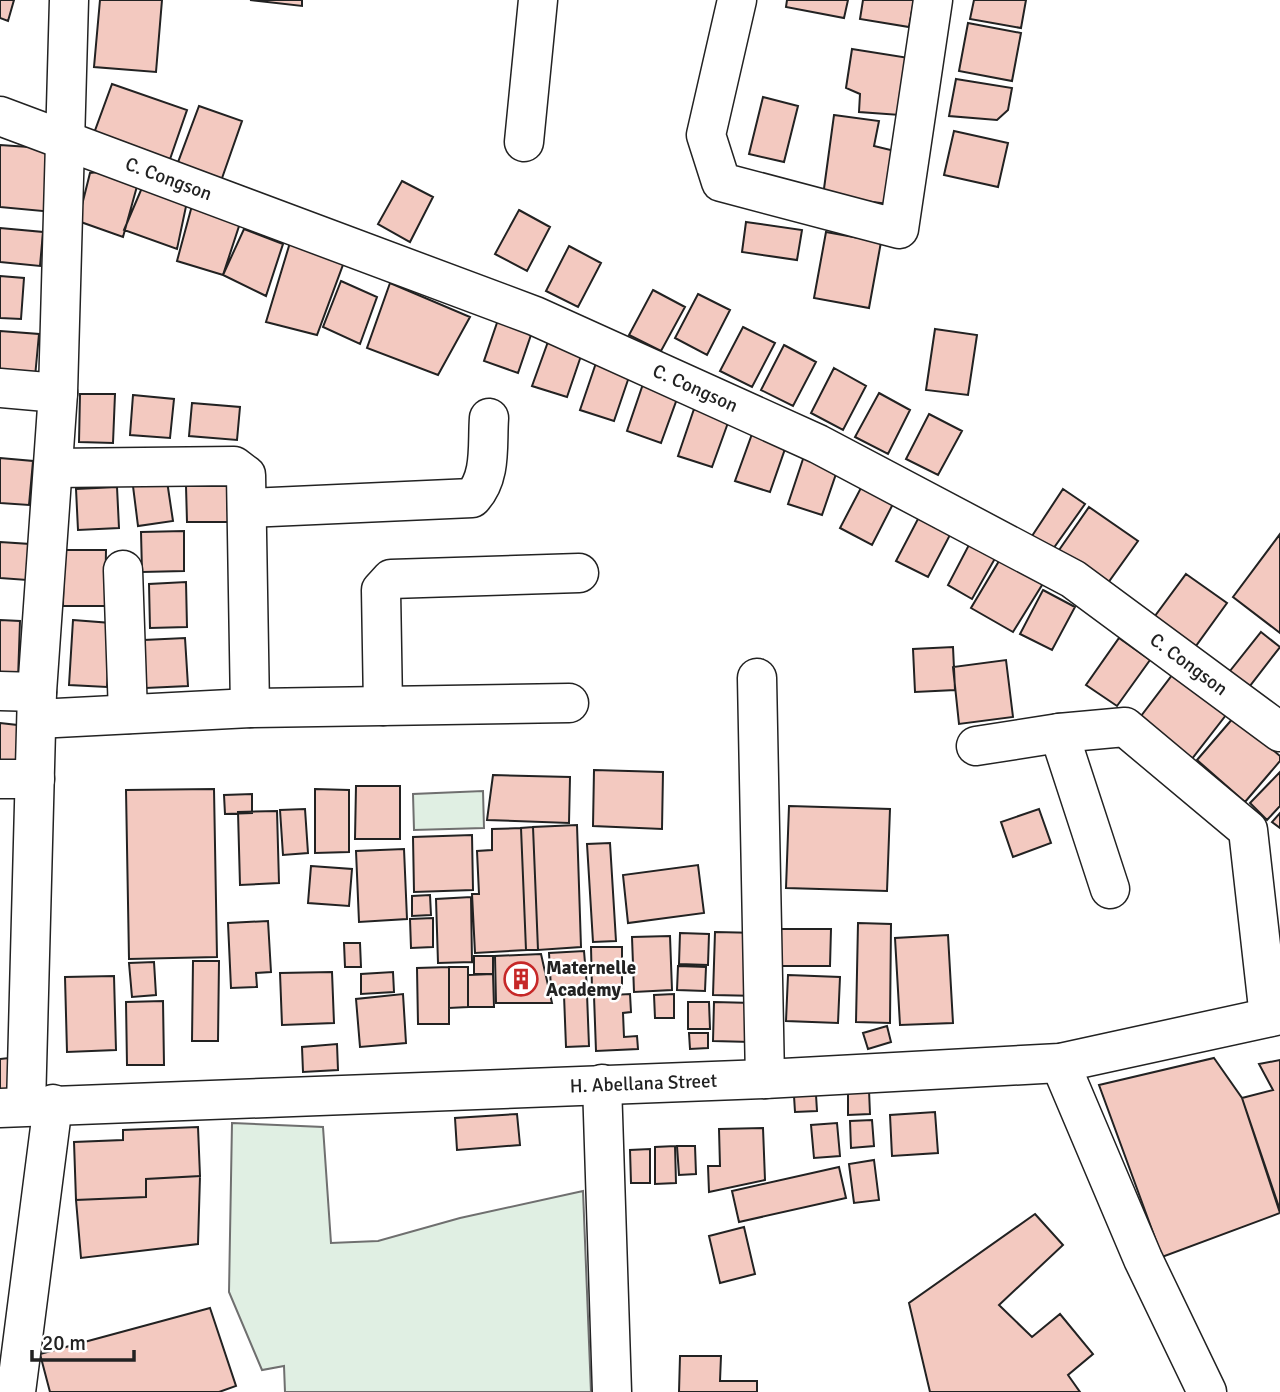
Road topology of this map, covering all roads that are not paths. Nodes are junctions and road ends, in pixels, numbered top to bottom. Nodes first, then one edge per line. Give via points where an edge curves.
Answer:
1 (69, 0) edge
2 (538, 0) edge
3 (737, 0) edge
4 (933, 0) edge
5 (0, 116) edge
6 (64, 141) junction
7 (524, 142) dead end
8 (0, 388) edge
9 (58, 393) junction
10 (489, 418) dead end
11 (53, 468) junction
12 (247, 508) junction
13 (123, 570) dead end
14 (579, 573) dead end
15 (757, 678) dead end
16 (0, 691) edge
17 (569, 703) dead end
18 (37, 706) junction
19 (383, 706) junction
20 (250, 708) junction
21 (128, 714) junction
22 (1280, 732) edge
23 (1059, 733) junction
24 (976, 746) dead end
25 (18, 779) edge
26 (1110, 888) dead end
27 (1275, 1016) edge
28 (1060, 1063) junction
29 (765, 1079) junction
30 (602, 1084) junction
31 (26, 1106) edge
32 (16, 1392) edge
33 (612, 1392) edge
34 (1207, 1392) edge

1 - 6 street
2 - 7 street
3 - 4 street via 706,135 721,182 899,229
5 - 6 street, C. Congson
6 - 9 street
6 - 22 street, C. Congson via 535,316 818,444 1073,579
8 - 9 street
9 - 11 street
10 - 12 street via 486,470 482,487 471,498
11 - 12 street via 234,466 246,475
11 - 18 street
12 - 20 street
13 - 21 street
14 - 19 street via 386,582 380,590
15 - 29 street
16 - 18 street
17 - 19 street
18 - 21 street
18 - 25 street
19 - 20 street
20 - 21 street
23 - 24 street
23 - 26 street
23 - 27 street via 1125,727 1248,830
25 - 31 street
27 - 28 street, H. Abellana Street
28 - 29 street, H. Abellana Street
28 - 34 street via 1143,1259
29 - 30 street, H. Abellana Street
30 - 31 street, H. Abellana Street
30 - 33 street
31 - 32 street

